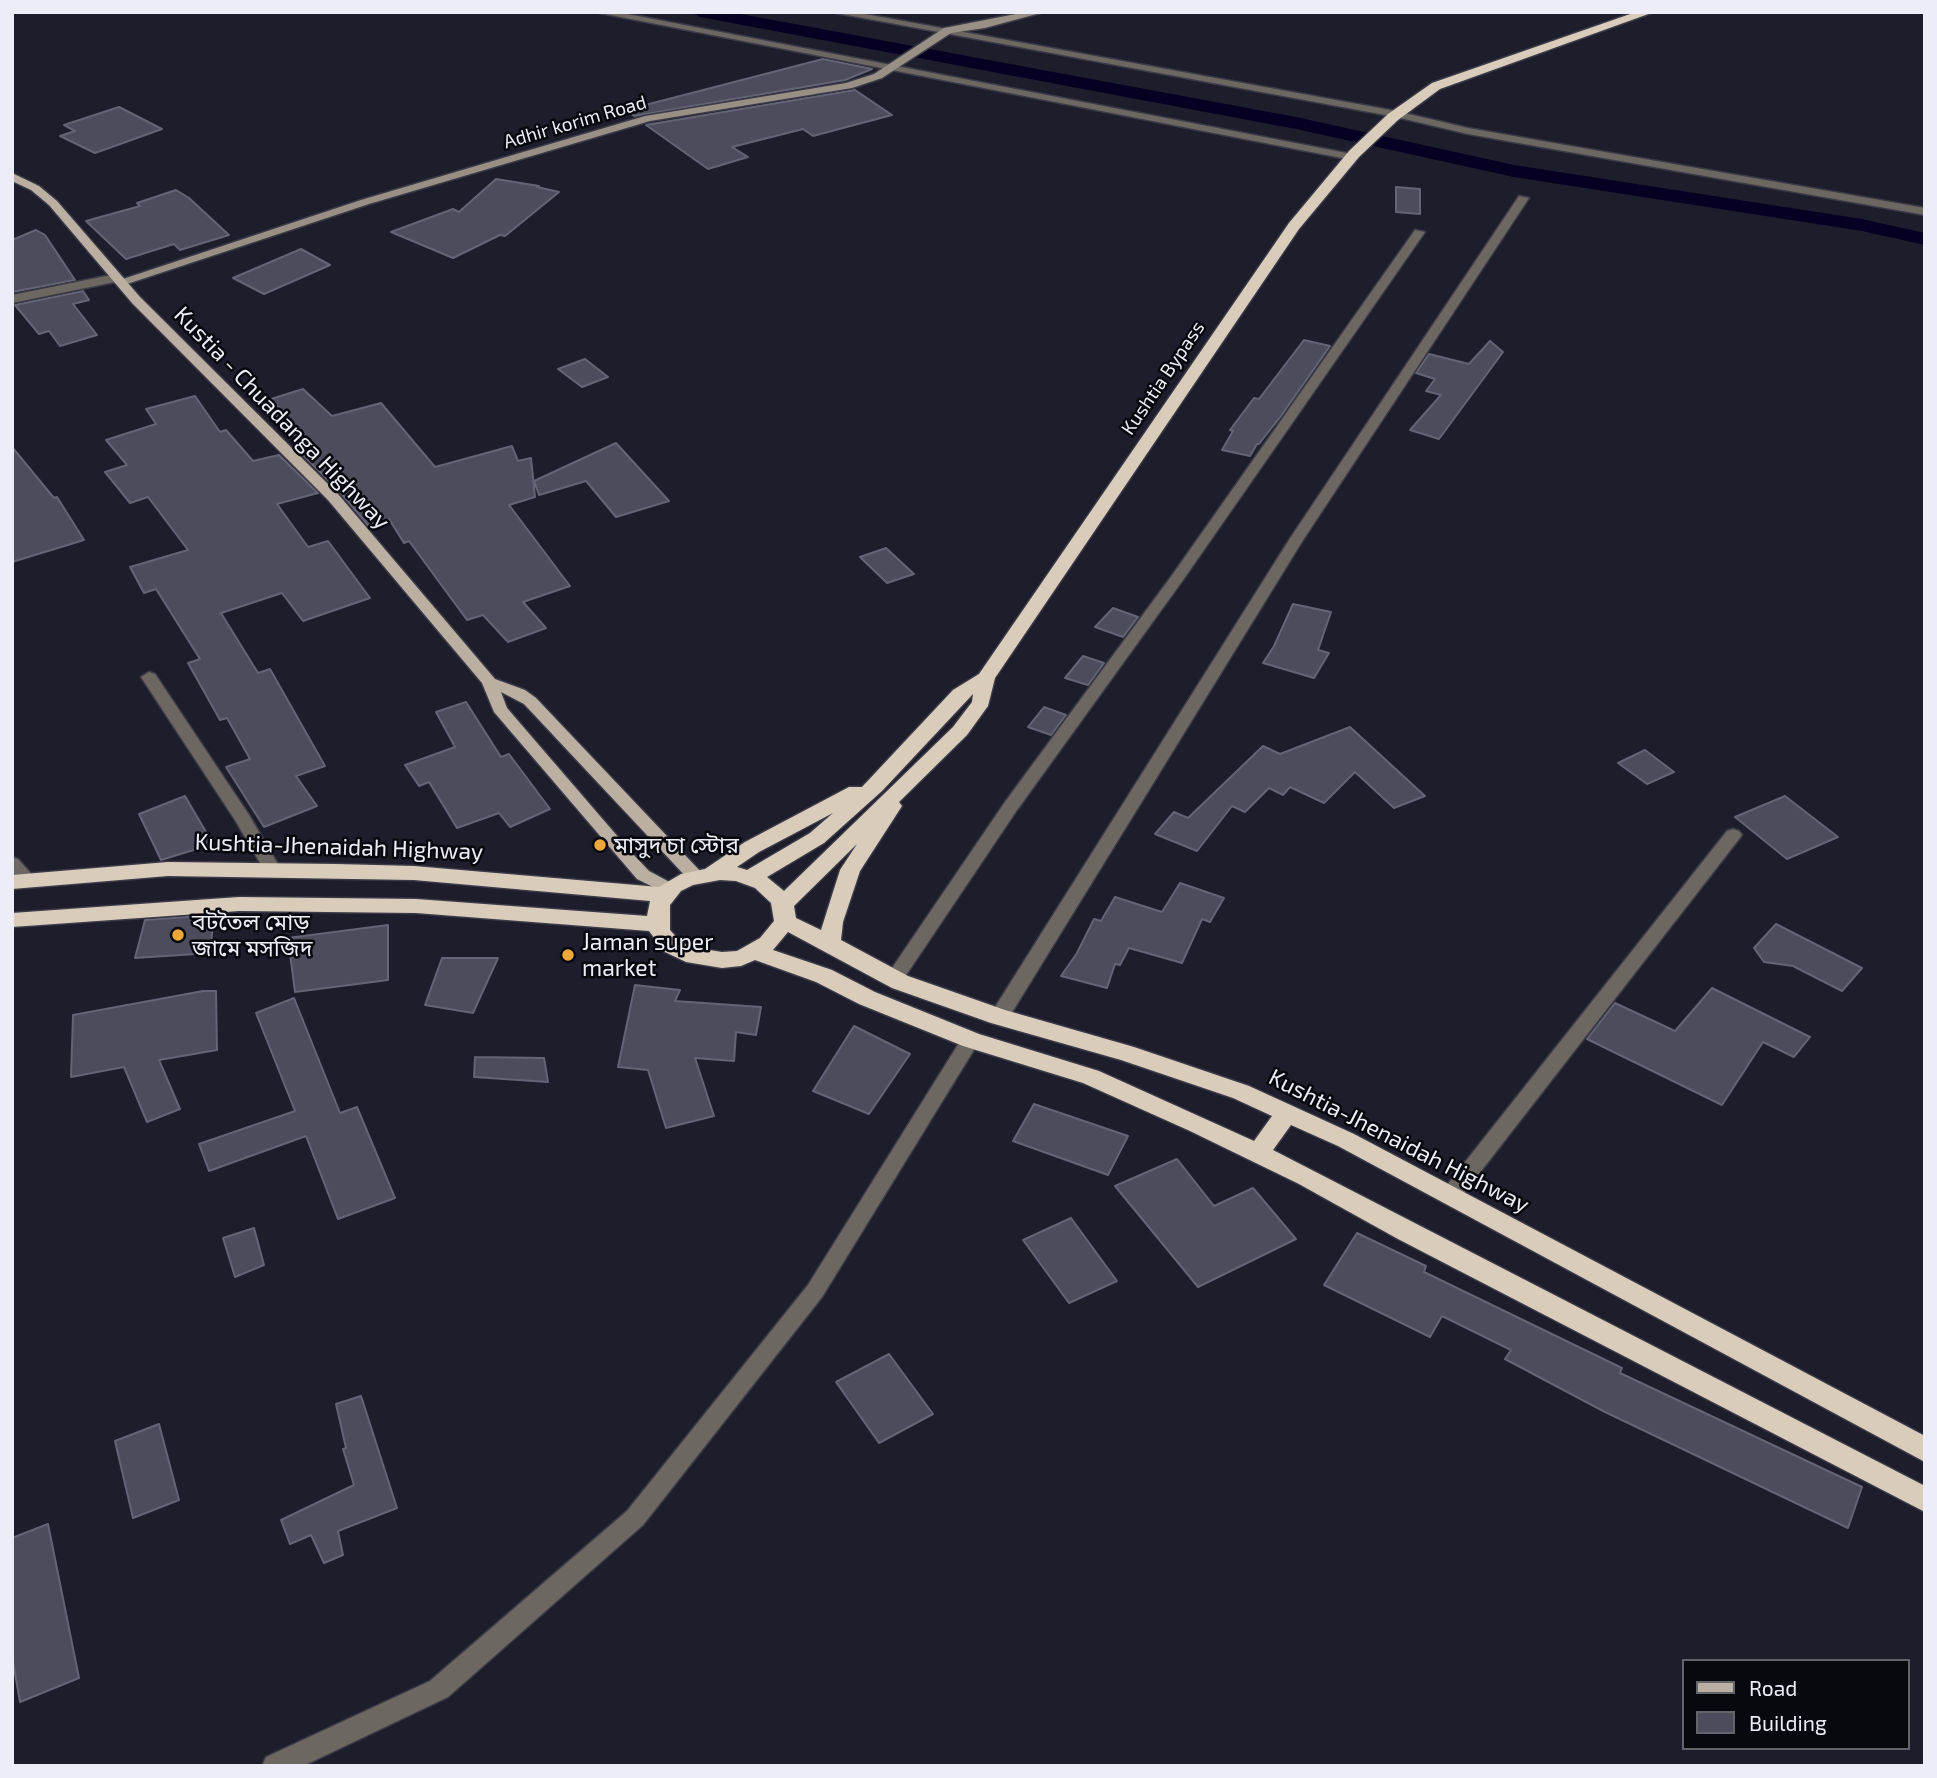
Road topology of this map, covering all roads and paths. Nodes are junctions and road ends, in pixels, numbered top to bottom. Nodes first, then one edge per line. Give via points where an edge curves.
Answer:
1 (600, 12) edge
2 (836, 12) edge
3 (1039, 12) edge
4 (1648, 12) edge
5 (938, 35) junction
6 (890, 68) junction
7 (1394, 116) junction
8 (1353, 156) junction
9 (12, 176) edge
10 (1523, 198) dead end
11 (1925, 212) edge
12 (1419, 232) dead end
13 (118, 280) junction
14 (12, 299) edge
15 (149, 677) dead end
16 (986, 678) junction
17 (488, 682) junction
18 (908, 752) junction
19 (909, 778) junction
20 (1733, 835) dead end
21 (12, 863) edge
22 (273, 871) junction
23 (704, 875) junction
24 (749, 878) junction
25 (20, 881) edge
26 (667, 893) junction
27 (784, 914) junction
28 (12, 920) edge
29 (657, 924) junction
30 (830, 943) junction
31 (755, 952) junction
32 (897, 981) junction
33 (999, 1017) junction
34 (961, 1036) junction
35 (1287, 1113) junction
36 (1258, 1153) junction
37 (1450, 1196) junction
38 (1925, 1450) edge
39 (1925, 1500) edge
40 (275, 1766) edge

1 - 6 street
2 - 5 street
3 - 5 main road, Adhir korim Road
4 - 7 highway, Kushtia Bypass via 1436,86
5 - 6 main road, Adhir korim Road
5 - 7 street
6 - 8 street
6 - 13 main road, Adhir korim Road via 848,86 649,118
7 - 8 highway, Kushtia Bypass
7 - 11 street
8 - 16 highway, Kushtia Bypass via 1294,226
9 - 13 main road, Kustia - Chuadanga Highway via 53,203
10 - 33 street via 1296,540
12 - 32 street via 1178,577 1003,816
13 - 14 street
13 - 17 main road, Kustia - Chuadanga Highway via 333,497
15 - 22 street
16 - 18 highway, Kushtia Bypass via 960,694
16 - 19 highway, Kushtia Bypass via 981,702 960,731
17 - 23 main road via 530,701
17 - 26 main road, Kustia - Chuadanga Highway via 500,709 643,876
18 - 23 highway via 864,788
18 - 24 highway, Kushtia Bypass via 817,838
19 - 27 highway, Kushtia Bypass
19 - 30 highway via 850,870 832,922
20 - 37 street
21 - 25 street
22 - 25 highway, Kushtia-Jhenaidah Highway via 168,869
22 - 26 highway, Kushtia-Jhenaidah Highway via 414,873
23 - 24 highway
23 - 26 highway
24 - 27 highway via 772,890
26 - 29 highway via 659,905
27 - 30 highway, Kushtia-Jhenaidah Highway
27 - 31 highway via 768,943
28 - 29 highway via 239,904 415,906
29 - 31 highway via 666,941 686,954 722,960
30 - 32 highway, Kushtia-Jhenaidah Highway
31 - 34 highway via 824,976
32 - 33 highway, Kushtia-Jhenaidah Highway
33 - 35 highway, Kushtia-Jhenaidah Highway via 1126,1053 1241,1092
34 - 36 highway via 1091,1077
34 - 40 street via 815,1291 635,1518 439,1689
35 - 36 highway
35 - 37 highway, Kushtia-Jhenaidah Highway
36 - 39 highway
37 - 38 highway, Kushtia-Jhenaidah Highway

